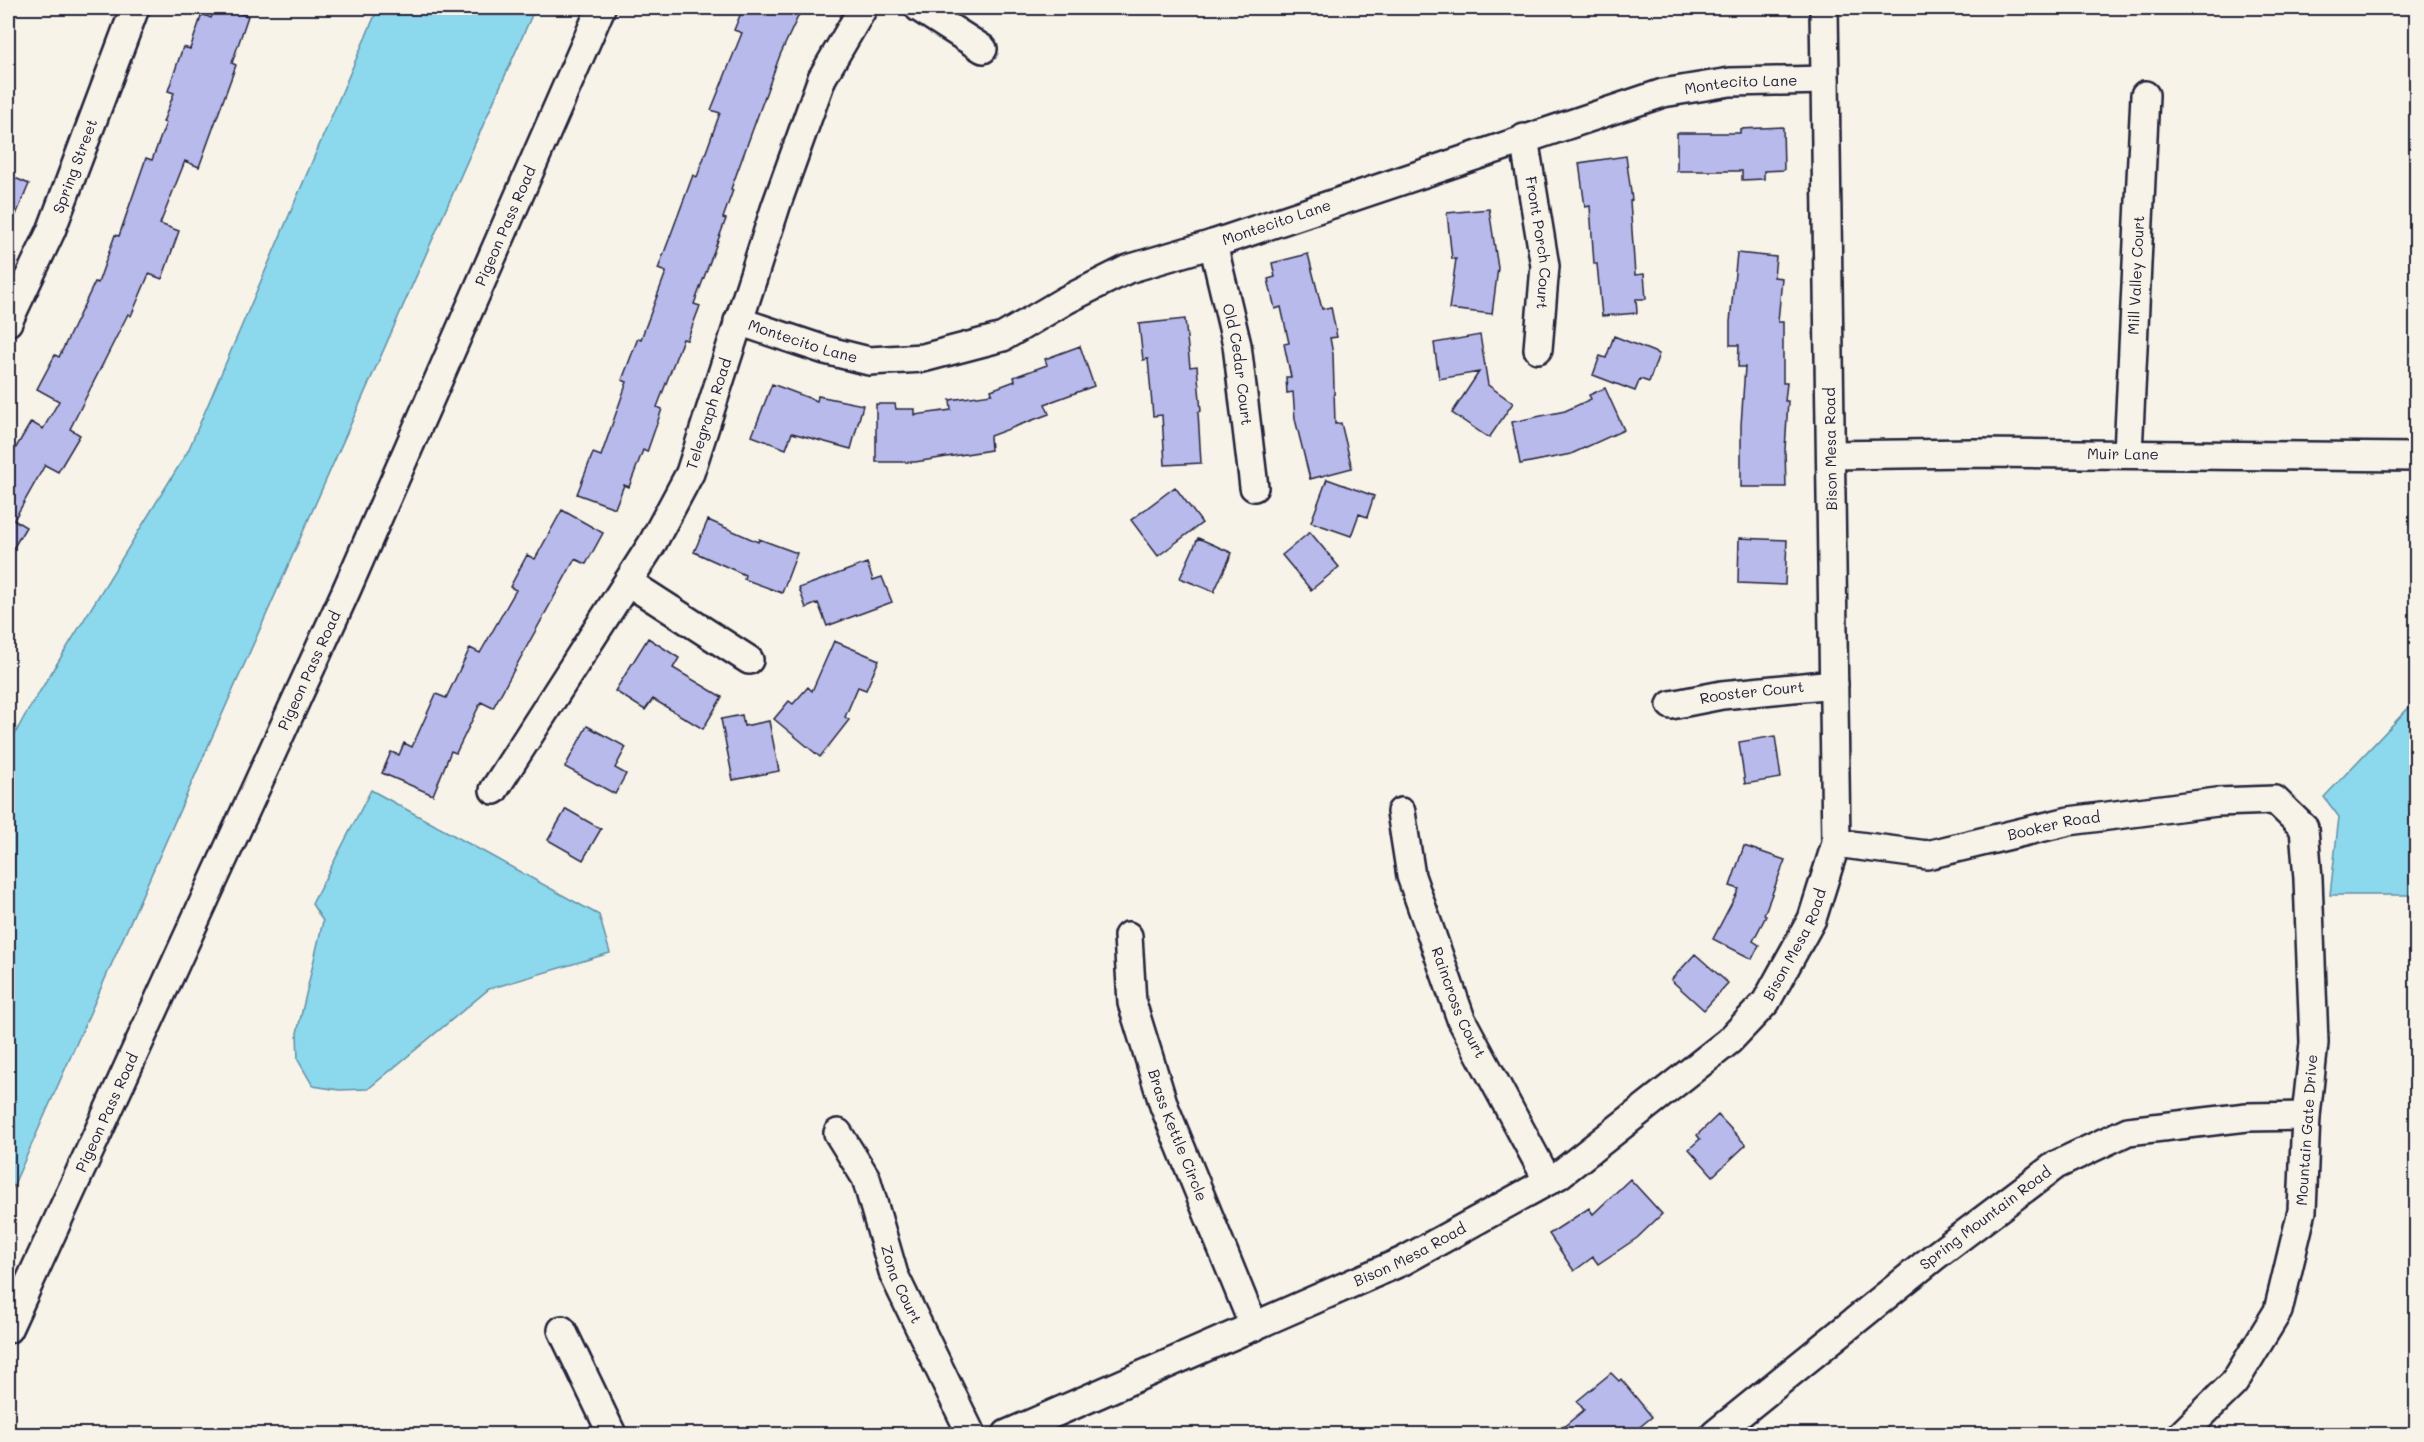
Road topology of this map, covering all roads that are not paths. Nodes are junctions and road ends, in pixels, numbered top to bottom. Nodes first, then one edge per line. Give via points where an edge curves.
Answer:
1 (135, 8) edge
2 (601, 8) edge
3 (863, 8) edge
4 (919, 8) edge
5 (1824, 8) edge
6 (983, 49) dead end
7 (1825, 80) junction
8 (2145, 95) dead end
9 (1524, 138) junction
10 (1213, 244) junction
11 (738, 321) junction
12 (8, 322) edge
13 (1538, 349) dead end
14 (2128, 453) junction
15 (1831, 455) junction
16 (2416, 457) edge
17 (1254, 487) dead end
18 (628, 582) junction
19 (749, 660) dead end
20 (1834, 684) junction
21 (1671, 705) dead end
22 (494, 790) dead end
23 (2275, 800) joint
24 (1401, 812) dead end
25 (1836, 843) junction
26 (1128, 936) dead end
27 (2306, 1116) junction
28 (838, 1133) dead end
29 (1548, 1181) junction
30 (1254, 1327) junction
31 (8, 1329) edge
32 (562, 1330) dead end
33 (612, 1434) edge
34 (970, 1434) edge
35 (1007, 1434) edge
36 (1715, 1434) edge
37 (2182, 1434) edge

1 - 12 street, Spring Street via 51,231
2 - 31 street, Pigeon Pass Road via 346,591
3 - 11 street, Telegraph Road via 822,78
4 - 6 street
5 - 7 street, Bison Mesa Road
7 - 9 street, Montecito Lane via 1730,82 1663,93
7 - 15 street, Bison Mesa Road
8 - 14 street, Mill Valley Court
9 - 10 street, Montecito Lane
9 - 13 street, Front Porch Court via 1545,266
10 - 11 street, Montecito Lane via 1128,269 1003,337 923,358 868,361
10 - 17 street, Old Cedar Court via 1238,345
11 - 18 street, Telegraph Road via 690,473
14 - 15 street, Muir Lane
14 - 16 street, Muir Lane
15 - 20 street, Bison Mesa Road
18 - 19 street
18 - 22 street, Telegraph Road
20 - 21 street, Rooster Court via 1722,695
20 - 25 street, Bison Mesa Road
23 - 25 street, Booker Road via 2217,802 2069,821 1927,855
23 - 27 street, Mountain Gate Drive via 2304,828 2313,1043
24 - 29 street, Raincross Court via 1411,876 1461,1019
25 - 29 street, Bison Mesa Road via 1812,919 1766,1002 1729,1041
26 - 30 street, Brass Kettle Circle via 1132,1003 1164,1106
27 - 36 street, Spring Mountain Road via 2247,1117 2128,1131 2056,1165 1934,1257
27 - 37 street, Mountain Gate Drive via 2302,1211 2278,1311 2234,1383
28 - 34 street, Zona Court via 866,1178 894,1275
29 - 30 street, Bison Mesa Road via 1403,1261
30 - 35 street, Bison Mesa Road
32 - 33 street

